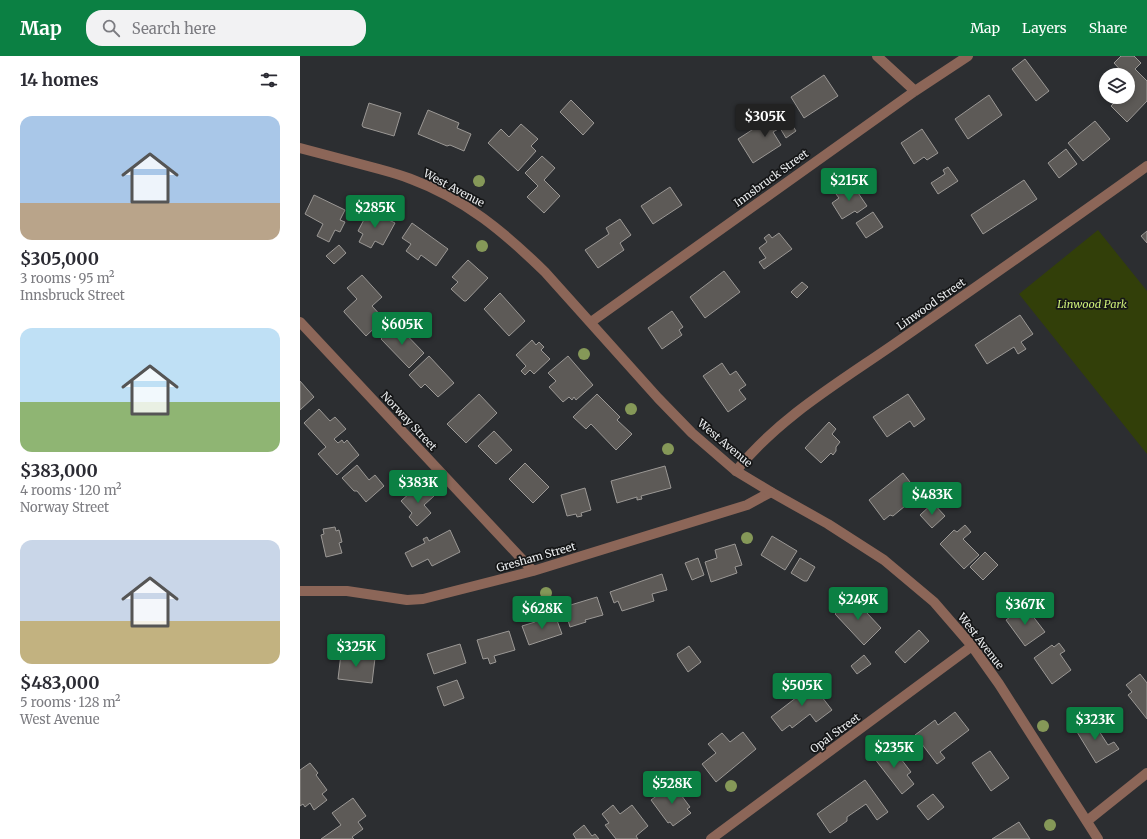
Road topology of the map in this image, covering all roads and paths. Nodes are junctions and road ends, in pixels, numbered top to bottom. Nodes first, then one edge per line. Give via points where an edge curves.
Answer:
1 (877, 56) edge
2 (968, 56) edge
3 (915, 91) junction
4 (300, 148) edge
5 (1147, 166) edge
6 (300, 322) edge
7 (591, 322) junction
8 (736, 471) junction
9 (771, 492) junction
10 (533, 572) junction
11 (300, 591) edge
12 (972, 646) junction
13 (1147, 773) edge
14 (1087, 821) junction
15 (711, 839) edge
16 (1098, 839) edge

1 - 3 street
2 - 3 street, Innsbruck Street
3 - 7 street, Innsbruck Street
4 - 7 street, West Avenue via 410,178 464,205 526,253
5 - 8 street, Linwood Street via 794,414 750,453
6 - 10 street, Norway Street
7 - 8 street, West Avenue via 692,433
8 - 9 street, West Avenue
9 - 10 street, Gresham Street via 747,505
9 - 12 street, West Avenue via 884,560 934,602
10 - 11 street, Gresham Street via 423,599 407,600 347,591
12 - 14 street, West Avenue
12 - 15 street, Opal Street
13 - 14 street
14 - 16 street, West Avenue

